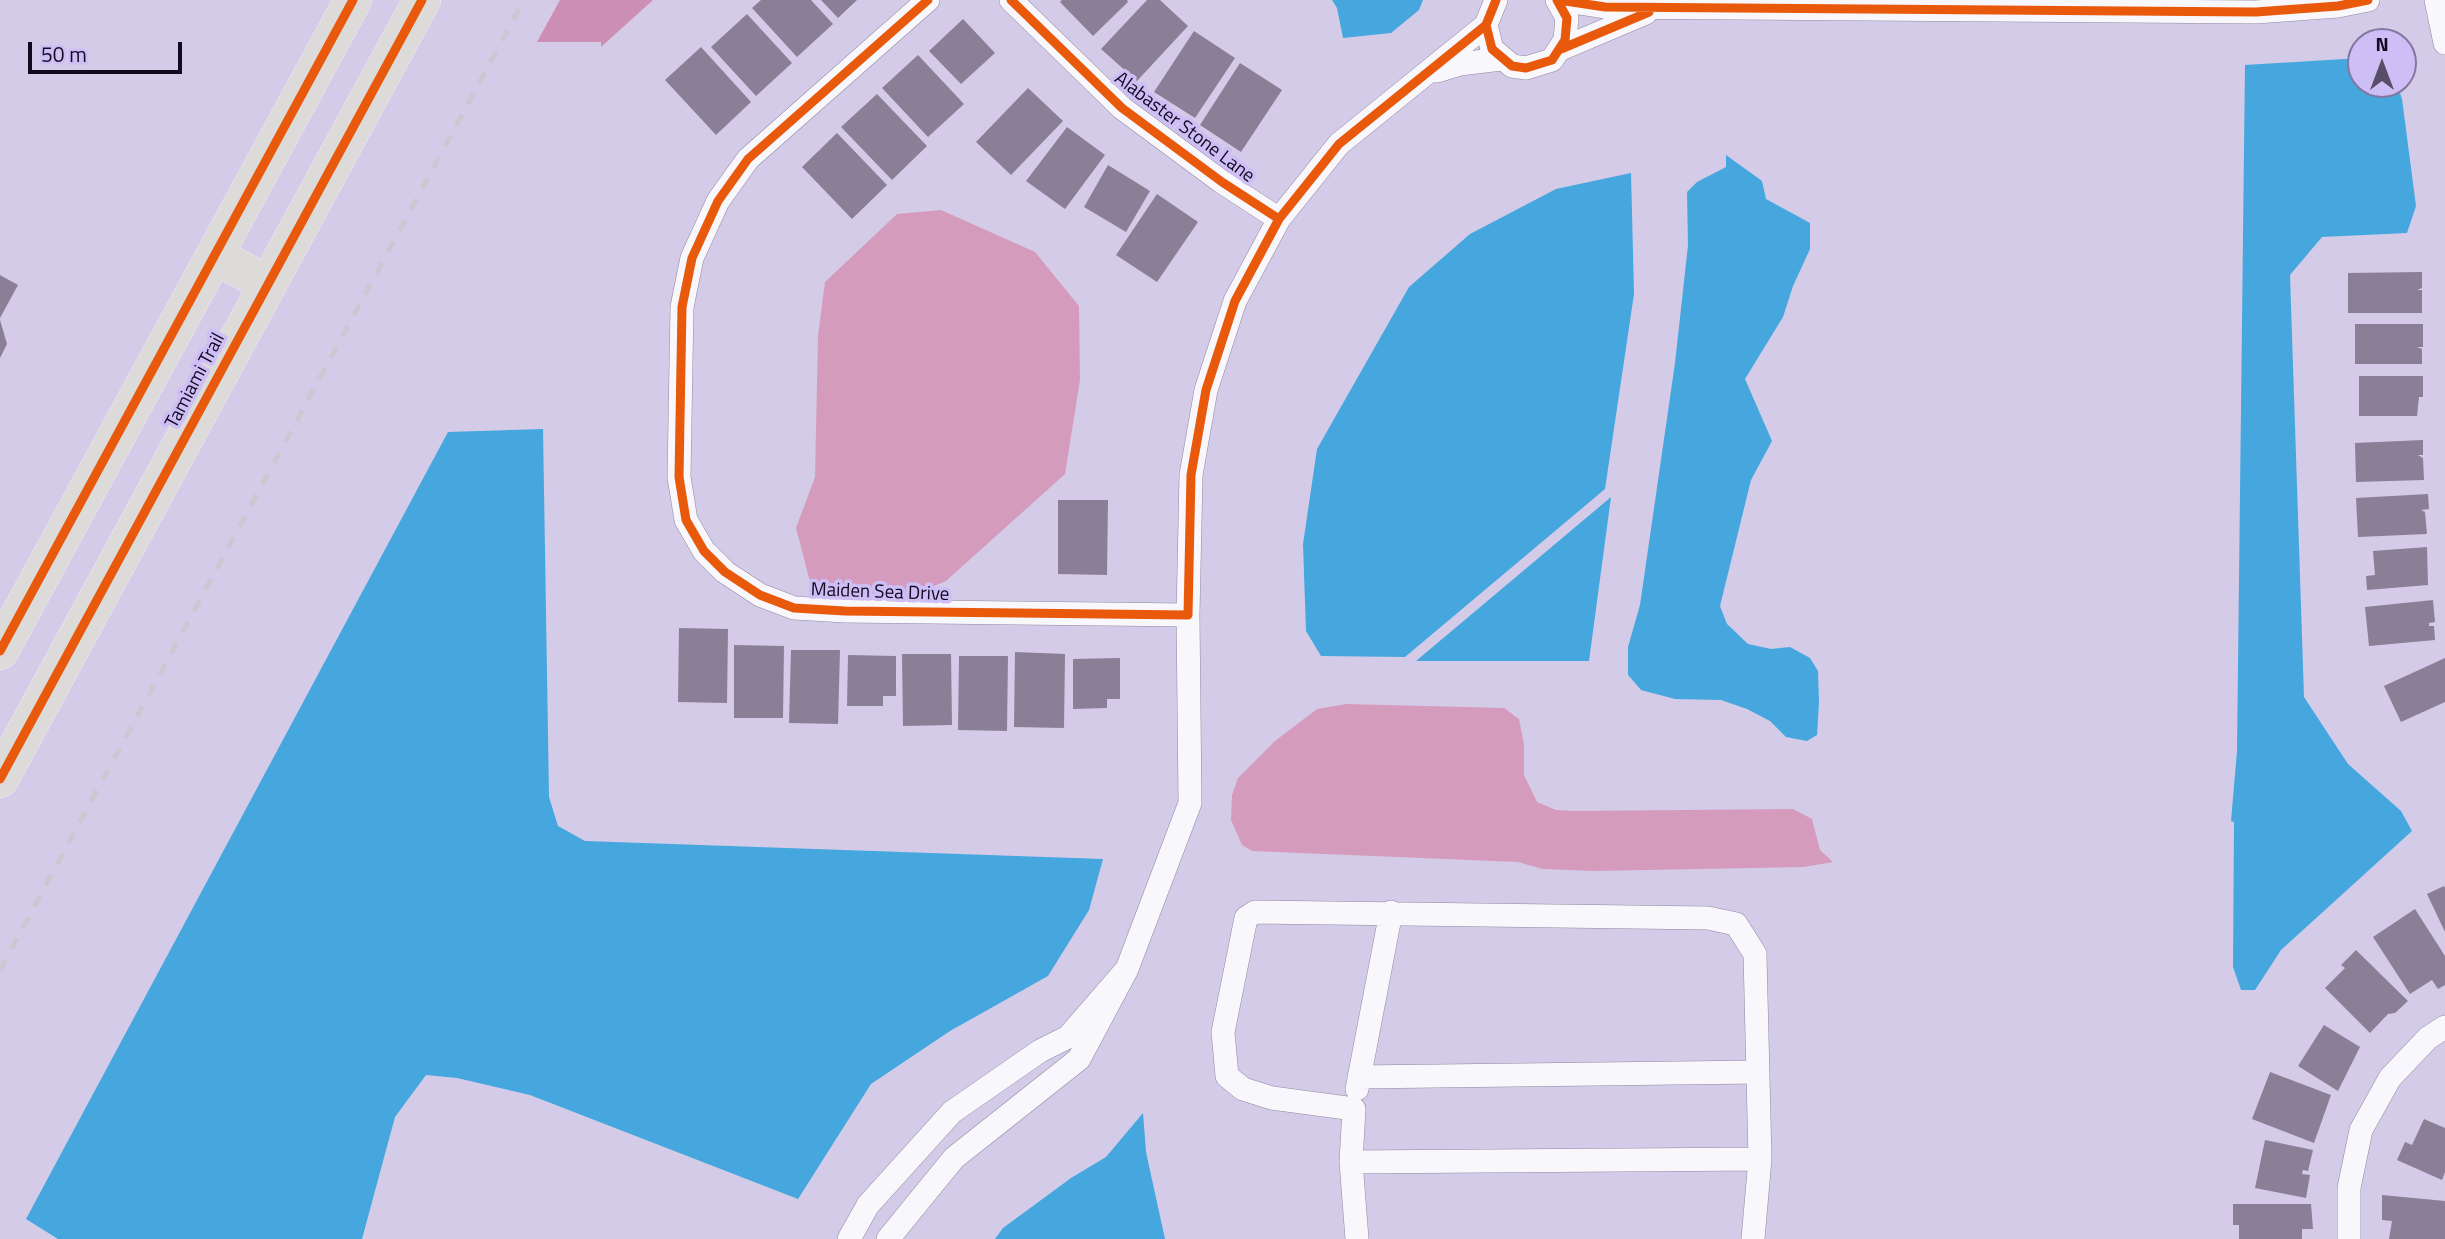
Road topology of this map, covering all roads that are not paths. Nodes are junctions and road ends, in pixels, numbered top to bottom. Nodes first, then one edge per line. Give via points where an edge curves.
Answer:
1 (353, 0) edge
2 (422, 0) edge
3 (928, 0) edge
4 (1011, 0) edge
5 (1496, 0) edge
6 (1558, 0) edge
7 (2368, 0) edge
8 (2436, 0) edge
9 (1672, 6) junction
10 (1486, 25) junction
11 (2445, 43) edge
12 (1561, 50) junction
13 (1501, 59) junction
14 (1430, 73) junction
15 (1279, 219) junction
16 (215, 255) junction
17 (268, 285) junction
18 (1188, 615) junction
19 (0, 651) edge
20 (0, 779) edge
21 (1391, 912) junction
22 (1126, 969) junction
23 (2445, 1027) edge
24 (1757, 1072) junction
25 (1359, 1077) junction
26 (1354, 1109) junction
27 (1760, 1159) junction
28 (1351, 1162) junction
29 (849, 1239) edge
30 (888, 1239) edge
31 (1357, 1239) edge
32 (1753, 1239) edge
33 (2349, 1239) edge

1 - 16 main road
2 - 17 main road, Tamiami Trail
3 - 18 street, Maiden Sea Drive via 748,159 719,201 692,258 682,320 678,477 686,520 704,551 724,572 760,595 794,608
4 - 15 street, Alabaster Stone Lane via 1122,108
5 - 10 street
6 - 9 street via 1605,7
6 - 12 street via 1568,29
7 - 9 street via 2256,12
8 - 11 street
9 - 12 street via 1627,19
10 - 13 street via 1492,50
10 - 14 street
12 - 13 street via 1552,60 1526,68
13 - 14 street
14 - 15 street via 1339,144
15 - 18 street via 1235,301 1206,390 1191,475
16 - 17 main road
16 - 19 main road
17 - 20 main road, Tamiami Trail
18 - 22 street via 1190,803
21 - 24 street via 1708,918 1736,924 1755,954
21 - 25 street
21 - 26 street via 1265,911 1245,918 1223,1032 1227,1076 1243,1089
22 - 29 street via 1068,1037 952,1112 868,1205
22 - 30 street via 1079,1059 954,1158
23 - 33 street via 2390,1077 2361,1130 2349,1188
24 - 25 street
24 - 27 street
25 - 26 street
26 - 28 street
27 - 28 street
27 - 32 street
28 - 31 street

